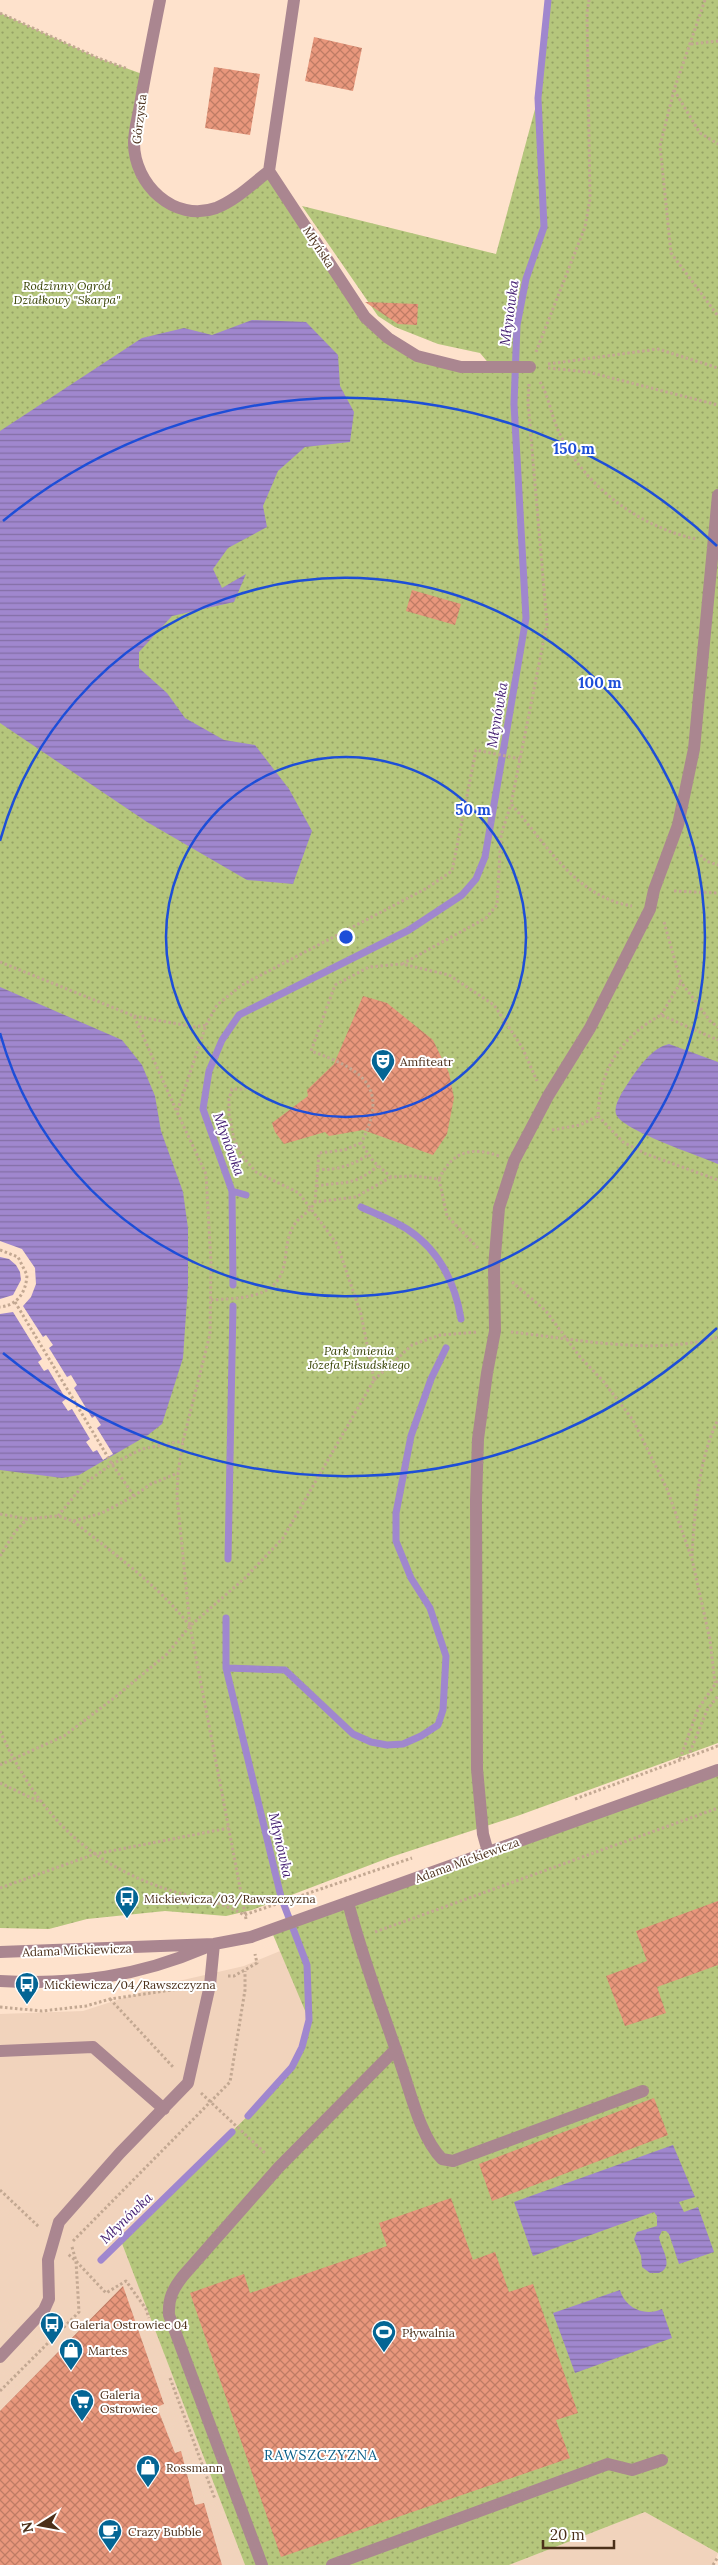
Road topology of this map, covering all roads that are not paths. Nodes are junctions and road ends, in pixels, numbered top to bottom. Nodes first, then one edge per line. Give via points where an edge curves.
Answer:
1 (160, 0) edge
2 (294, 0) edge
3 (269, 171) junction
4 (530, 367) road end
5 (718, 495) edge
6 (718, 1770) edge
7 (488, 1852) junction
8 (348, 1902) junction
9 (214, 1944) junction
10 (0, 1952) edge
11 (0, 1982) edge
12 (396, 2049) junction
13 (0, 2051) edge
14 (643, 2091) dead end
15 (164, 2109) junction
16 (0, 2357) edge
17 (662, 2460) dead end
18 (262, 2565) edge
19 (332, 2565) edge

1 - 3 street, Górzysta via 134,143 140,170 152,192 170,205 191,210 214,208 231,200
2 - 3 street
3 - 4 street, Młyńska via 365,317 388,338 418,356 461,367
5 - 7 street via 694,749 678,825 650,909 590,1028 548,1096 514,1161 499,1208 494,1267 495,1331 478,1439 476,1500 477,1769 483,1834
6 - 7 street, Adama Mickiewicza
7 - 8 street, Adama Mickiewicza
8 - 9 street, Adama Mickiewicza via 251,1937
8 - 12 street
9 - 10 street, Adama Mickiewicza
9 - 11 street, Adama Mickiewicza via 135,1973 87,1980
9 - 15 street via 188,2083
12 - 14 street via 433,2150 442,2159 453,2161
12 - 18 street via 279,2167 183,2276 168,2302 169,2315
13 - 15 street via 93,2046
15 - 16 street via 59,2222 48,2260 48,2299 44,2310
17 - 19 street via 632,2470 608,2464

